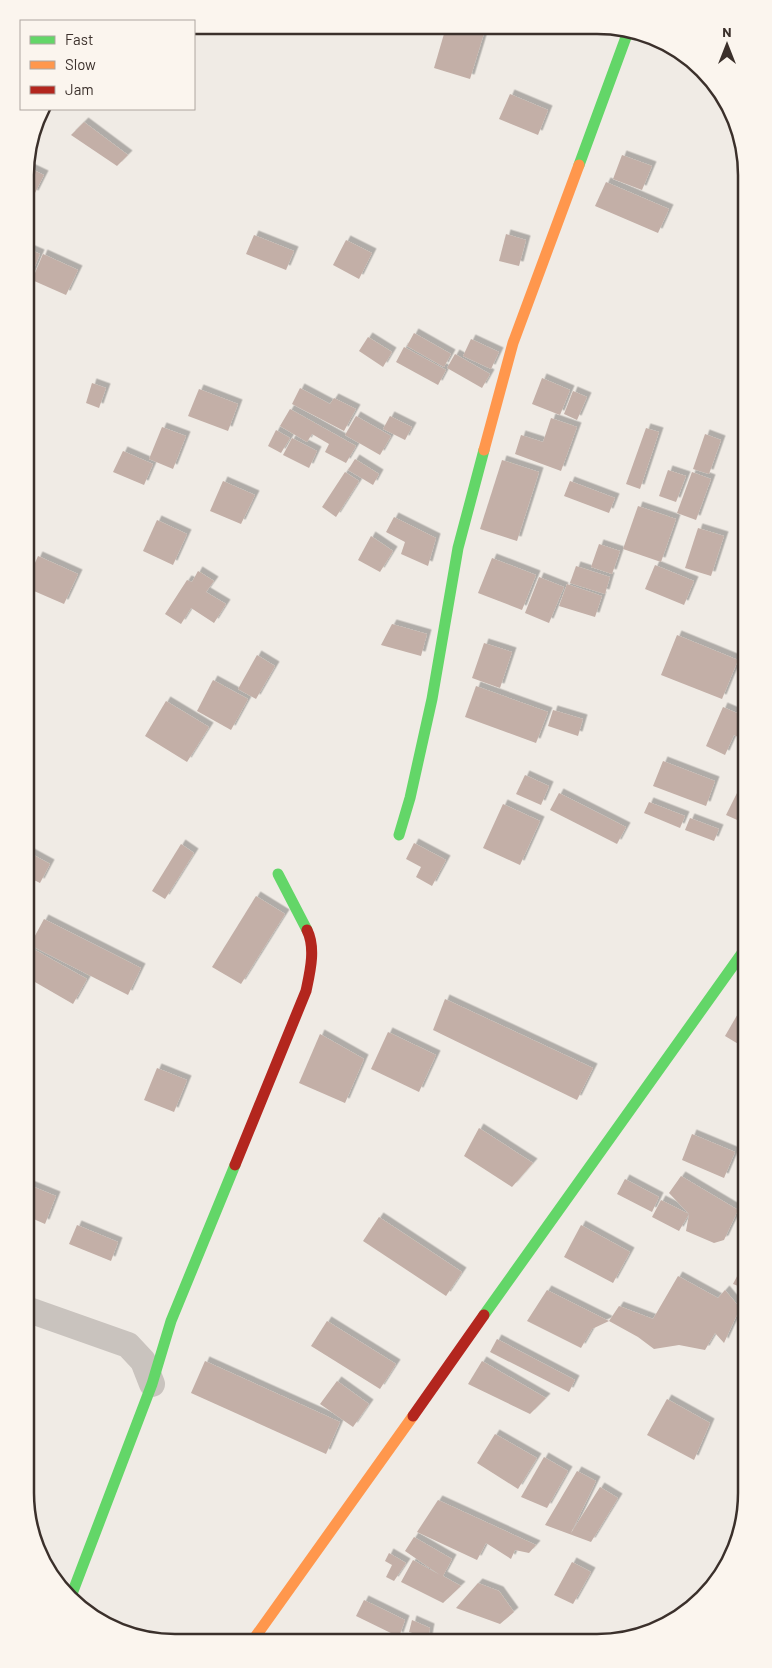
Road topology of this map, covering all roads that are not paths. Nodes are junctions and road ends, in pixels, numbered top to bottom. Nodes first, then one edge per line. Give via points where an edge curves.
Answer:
1 (626, 36) edge
2 (399, 835) dead end
3 (278, 874) dead end
4 (738, 959) edge
5 (34, 1312) edge
6 (152, 1384) junction
7 (73, 1590) edge
8 (257, 1634) edge

1 - 2 street via 513,343 458,548 432,699
3 - 6 street via 309,934 312,961 306,991 171,1321
4 - 8 street
5 - 6 street via 128,1345 142,1361
6 - 7 street

